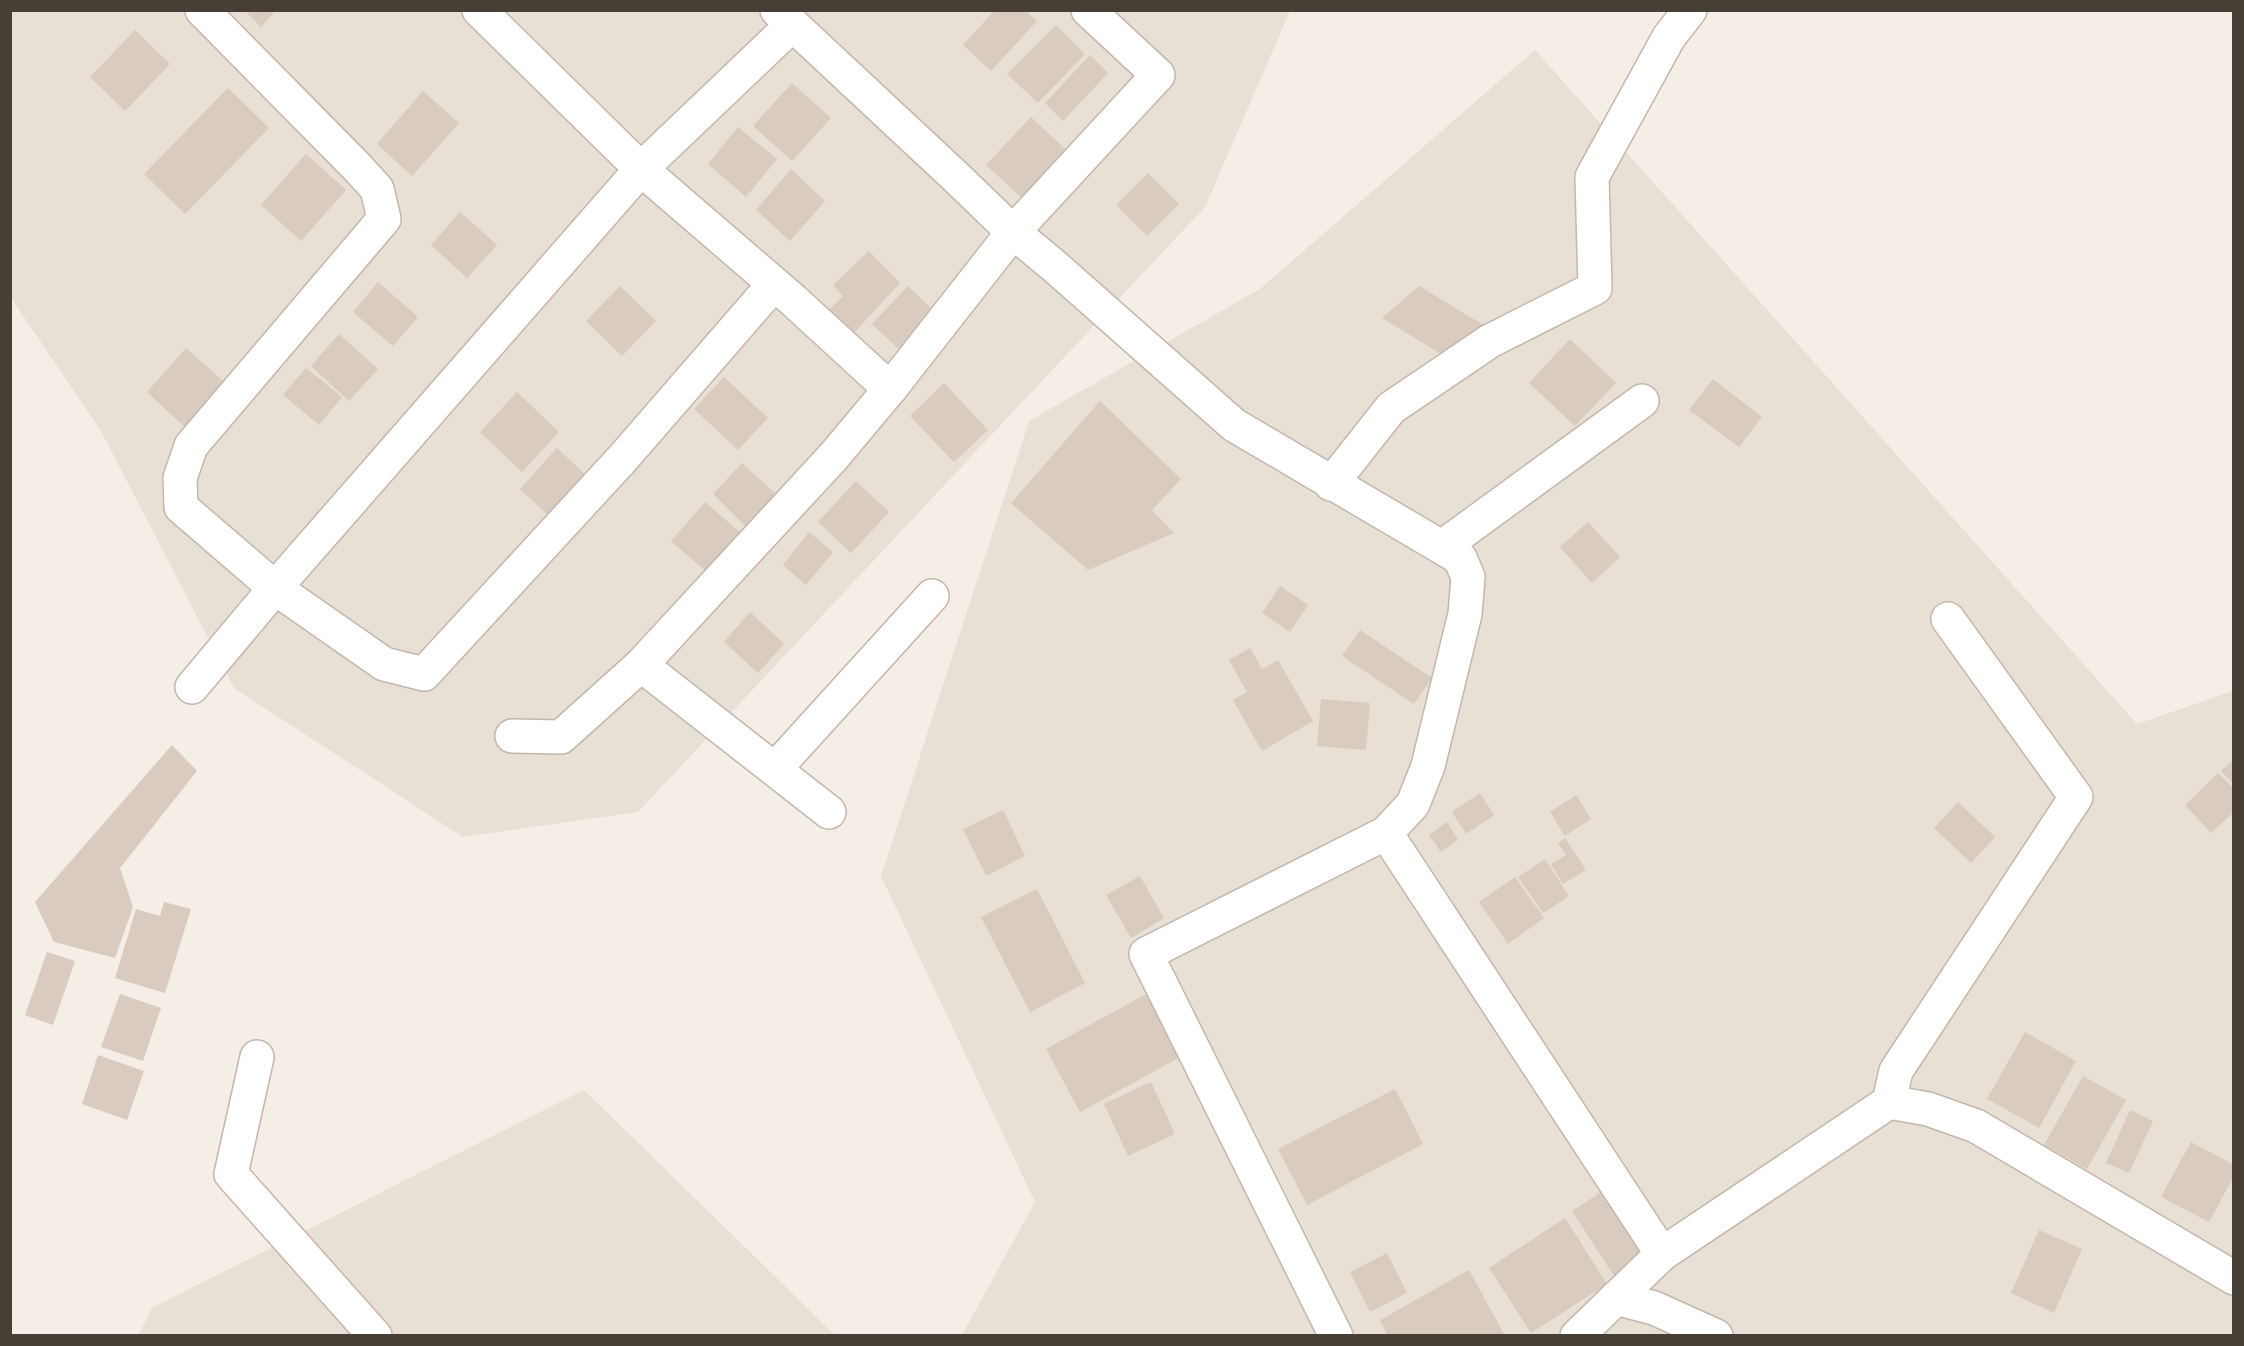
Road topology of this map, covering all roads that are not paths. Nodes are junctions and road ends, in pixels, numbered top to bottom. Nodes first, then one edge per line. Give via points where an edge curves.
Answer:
1 (201, 10) edge
2 (479, 10) edge
3 (1088, 10) edge
4 (1690, 10) edge
5 (785, 18) edge
6 (641, 168) junction
7 (1013, 232) junction
8 (774, 284) junction
9 (890, 389) junction
10 (1642, 400) dead end
11 (1331, 484) junction
12 (1442, 548) junction
13 (275, 588) junction
14 (932, 596) dead end
15 (1948, 619) dead end
16 (641, 665) junction
17 (192, 687) dead end
18 (512, 736) dead end
19 (775, 769) junction
20 (829, 812) dead end
21 (1386, 833) junction
22 (257, 1057) dead end
23 (1889, 1102) junction
24 (1662, 1254) junction
25 (2234, 1278) edge
26 (1616, 1298) junction
27 (375, 1335) edge
28 (1336, 1335) edge
29 (1577, 1335) edge
30 (1716, 1335) edge

1 - 13 street via 377,189 384,219 191,446 180,478 181,507
2 - 6 street
3 - 7 street via 1158,75
4 - 11 street via 1669,37 1592,177 1595,288 1491,340 1391,408
5 - 6 street
5 - 7 street
6 - 8 street
6 - 13 street
7 - 9 street
7 - 11 street via 1234,425
8 - 9 street
8 - 13 street via 623,458 424,674 384,664
9 - 16 street via 834,456
10 - 12 street
11 - 12 street
12 - 21 street via 1460,558 1468,577 1465,614 1428,766 1413,804
13 - 17 street
14 - 19 street
15 - 23 street via 2076,797 1896,1071
16 - 18 street via 561,736
16 - 19 street
19 - 20 street
21 - 24 street
21 - 28 street via 1146,954
22 - 27 street via 231,1174
23 - 24 street
23 - 25 street via 1928,1108 1976,1126
24 - 26 street
26 - 29 street
26 - 30 street via 1654,1308

